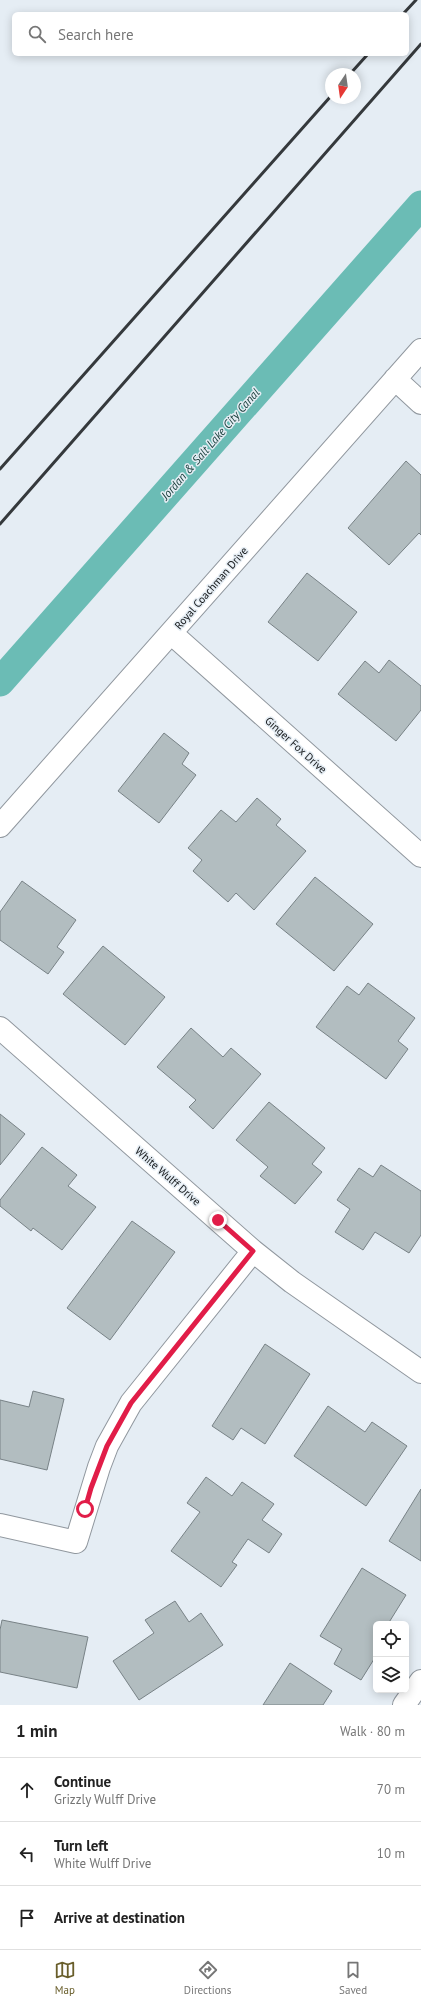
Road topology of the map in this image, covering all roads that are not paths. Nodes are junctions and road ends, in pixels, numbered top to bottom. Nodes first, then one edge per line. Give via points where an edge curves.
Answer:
1 (421, 350) edge
2 (395, 379) junction
3 (421, 403) edge
4 (171, 633) junction
5 (0, 826) edge
6 (421, 856) edge
7 (0, 1028) edge
8 (253, 1251) junction
9 (421, 1372) edge
10 (0, 1525) edge
11 (421, 1681) edge
12 (404, 1705) edge

1 - 2 street, Royal Coachman Drive
2 - 3 street
2 - 4 street, Royal Coachman Drive
4 - 5 street, Royal Coachman Drive
4 - 6 street, Ginger Fox Drive
7 - 8 street, White Wulff Drive
8 - 9 street, White Wulff Drive via 292,1282
8 - 10 street via 131,1403 99,1467 76,1542
11 - 12 street

